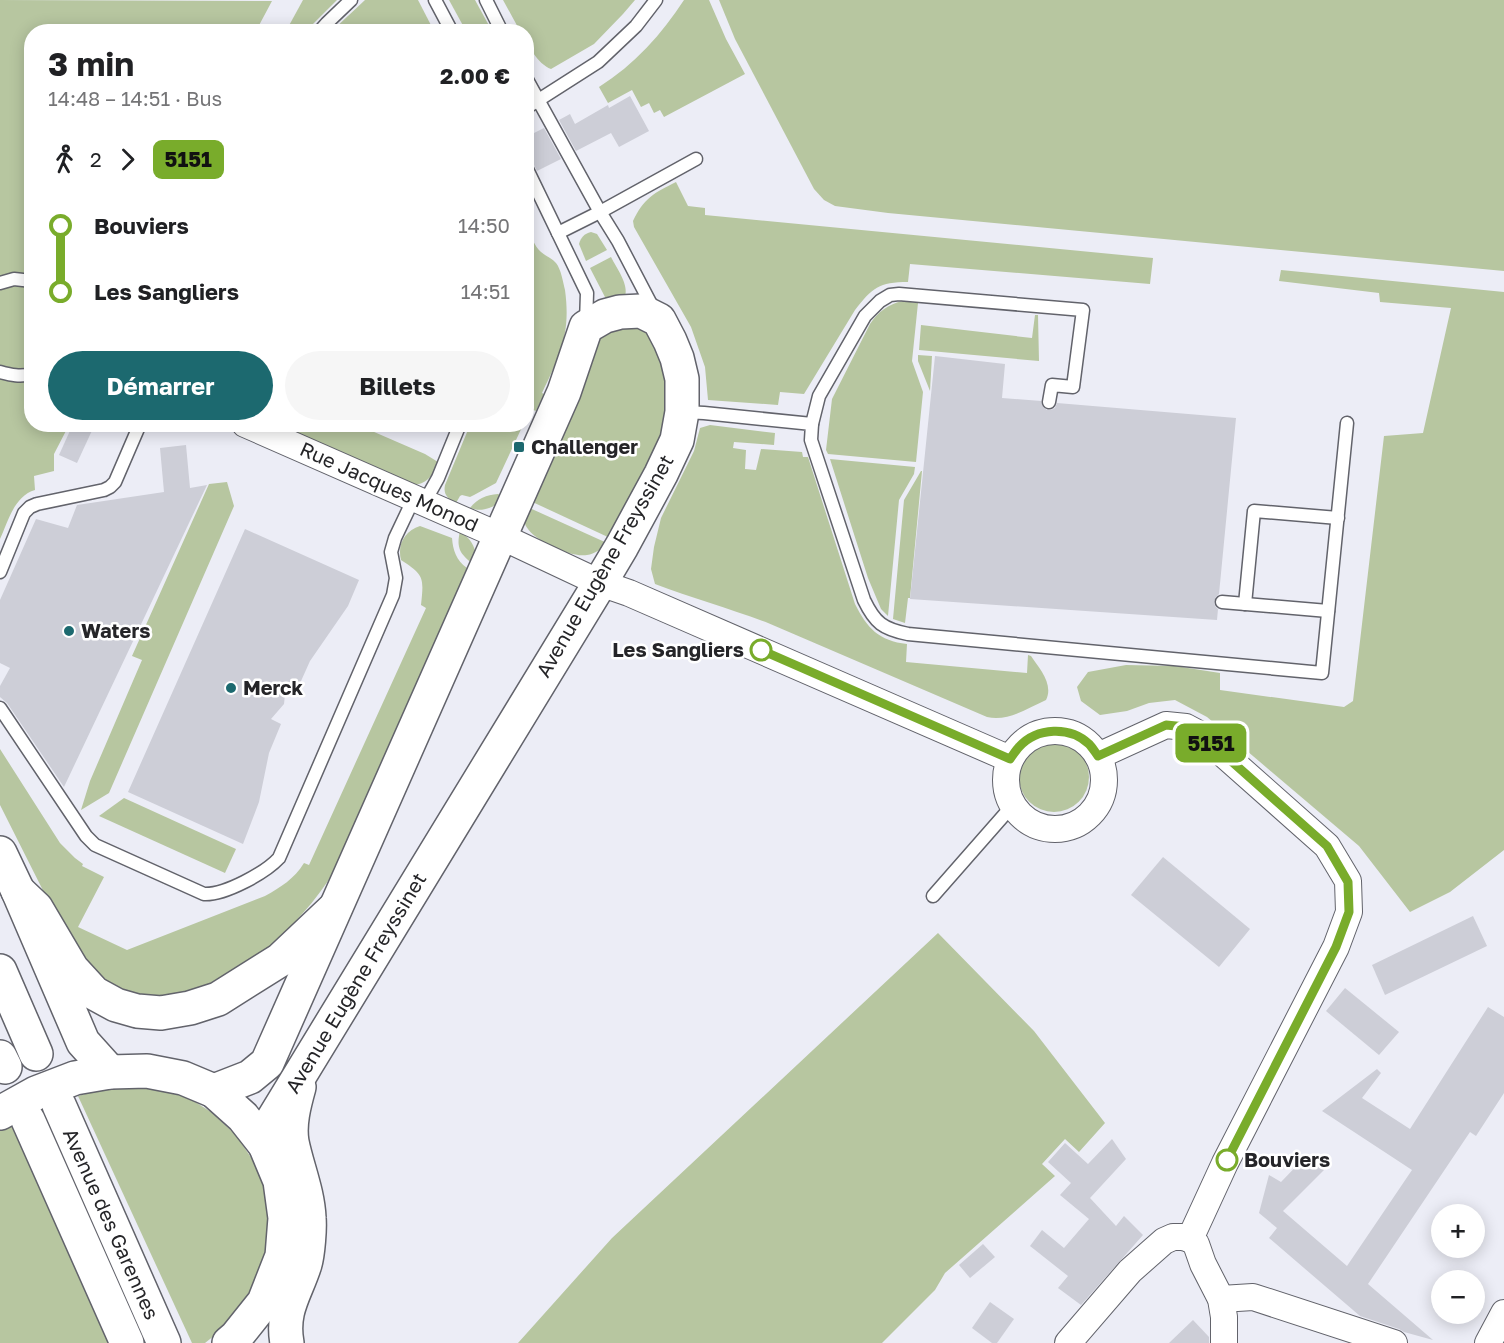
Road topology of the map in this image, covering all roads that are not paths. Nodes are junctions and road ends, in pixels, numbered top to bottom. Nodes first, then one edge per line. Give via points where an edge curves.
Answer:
1 (351, 0) edge
2 (435, 0) edge
3 (486, 0) edge
4 (656, 0) edge
5 (325, 24) edge
6 (448, 24) edge
7 (498, 24) edge
8 (534, 93) edge
9 (538, 101) junction
10 (534, 103) edge
11 (696, 159) dead end
12 (534, 184) edge
13 (600, 212) junction
14 (558, 233) junction
15 (24, 280) edge
16 (0, 283) edge
17 (659, 320) junction
18 (586, 327) junction
19 (0, 372) edge
20 (24, 376) edge
21 (1049, 402) dead end
22 (682, 412) junction
23 (1347, 423) dead end
24 (812, 424) junction
25 (137, 432) edge
26 (263, 432) edge
27 (457, 432) edge
28 (419, 500) junction
29 (1338, 518) junction
30 (500, 536) junction
31 (0, 572) edge
32 (600, 583) junction
33 (1222, 602) dead end
34 (1245, 604) junction
35 (1328, 611) junction
36 (0, 708) edge
37 (1098, 756) junction
38 (1010, 759) junction
39 (1012, 806) junction
40 (0, 853) edge
41 (18, 891) junction
42 (933, 896) dead end
43 (335, 908) junction
44 (0, 971) edge
45 (36, 1054) dead end
46 (305, 1066) junction
47 (110, 1071) junction
48 (214, 1091) junction
49 (59, 1105) dead end
50 (14, 1116) edge
51 (265, 1145) junction
52 (1190, 1239) junction
53 (1221, 1299) junction
54 (264, 1302) junction
55 (1504, 1313) edge
56 (127, 1343) edge
57 (164, 1343) edge
58 (229, 1343) edge
59 (264, 1343) edge
60 (287, 1343) edge
61 (1068, 1343) edge
62 (1224, 1343) edge
63 (1394, 1343) edge
64 (1488, 1343) edge

1 - 5 lane
2 - 6 lane
3 - 7 lane
4 - 9 lane via 636,26 598,62
8 - 9 lane
9 - 10 lane
9 - 13 lane
11 - 13 lane
12 - 14 lane
13 - 14 lane
13 - 17 lane
14 - 18 lane via 586,293
15 - 16 lane
17 - 18 street via 641,311 620,312
17 - 22 street, Avenue Eugène Freyssinet via 677,358 682,379
18 - 30 street, Avenue Eugène Freyssinet via 564,392
19 - 20 lane
21 - 24 lane via 1052,385 1073,387 1083,310 899,294 880,301 865,316 819,396
22 - 24 lane
22 - 32 street, Avenue Eugène Freyssinet via 677,440 661,474
23 - 29 lane
24 - 35 lane via 810,441 864,600 878,622 890,630 1322,673
25 - 31 lane via 110,487 37,504 24,513
26 - 28 street, Rue Jacques Monod
27 - 28 lane via 438,478
28 - 30 street, Rue Jacques Monod
28 - 36 lane via 395,538 391,552 396,578 393,595 279,858 262,873 223,891 204,894 95,845
29 - 34 lane via 1254,511
29 - 35 lane
30 - 32 street, Rue Jacques Monod
30 - 43 street, Avenue Eugène Freyssinet
32 - 38 street, Rue Jacques Monod
32 - 46 street, Avenue Eugène Freyssinet
33 - 34 lane
34 - 35 lane
37 - 38 street via 1076,735 1061,731 1031,737
37 - 39 street via 1104,772 1104,789 1098,805 1072,827 1038,827 1023,819
37 - 52 street via 1166,725 1186,727 1203,736 1327,846 1348,882 1349,912 1336,947
38 - 39 street via 1005,783
39 - 42 lane
40 - 41 street
41 - 43 street via 36,908 72,969 94,993 116,1005 161,1013 218,999 280,960
41 - 47 street via 83,1042
43 - 48 street, Avenue Eugène Freyssinet via 267,1063 250,1077
44 - 45 street
46 - 51 street, Avenue Eugène Freyssinet via 272,1121
46 - 60 street via 293,1108 292,1141 309,1218 305,1262 289,1304
47 - 48 street via 174,1076
47 - 50 street via 75,1078 36,1093
48 - 51 street via 243,1117
49 - 57 street, Avenue des Garennes
50 - 56 street, Avenue des Garennes
51 - 54 street via 280,1181 285,1218 282,1256
52 - 53 street via 1196,1244
52 - 61 street via 1173,1237 1164,1241 1130,1271
53 - 62 street
53 - 63 street via 1253,1297
54 - 58 street
54 - 59 street
55 - 64 street

